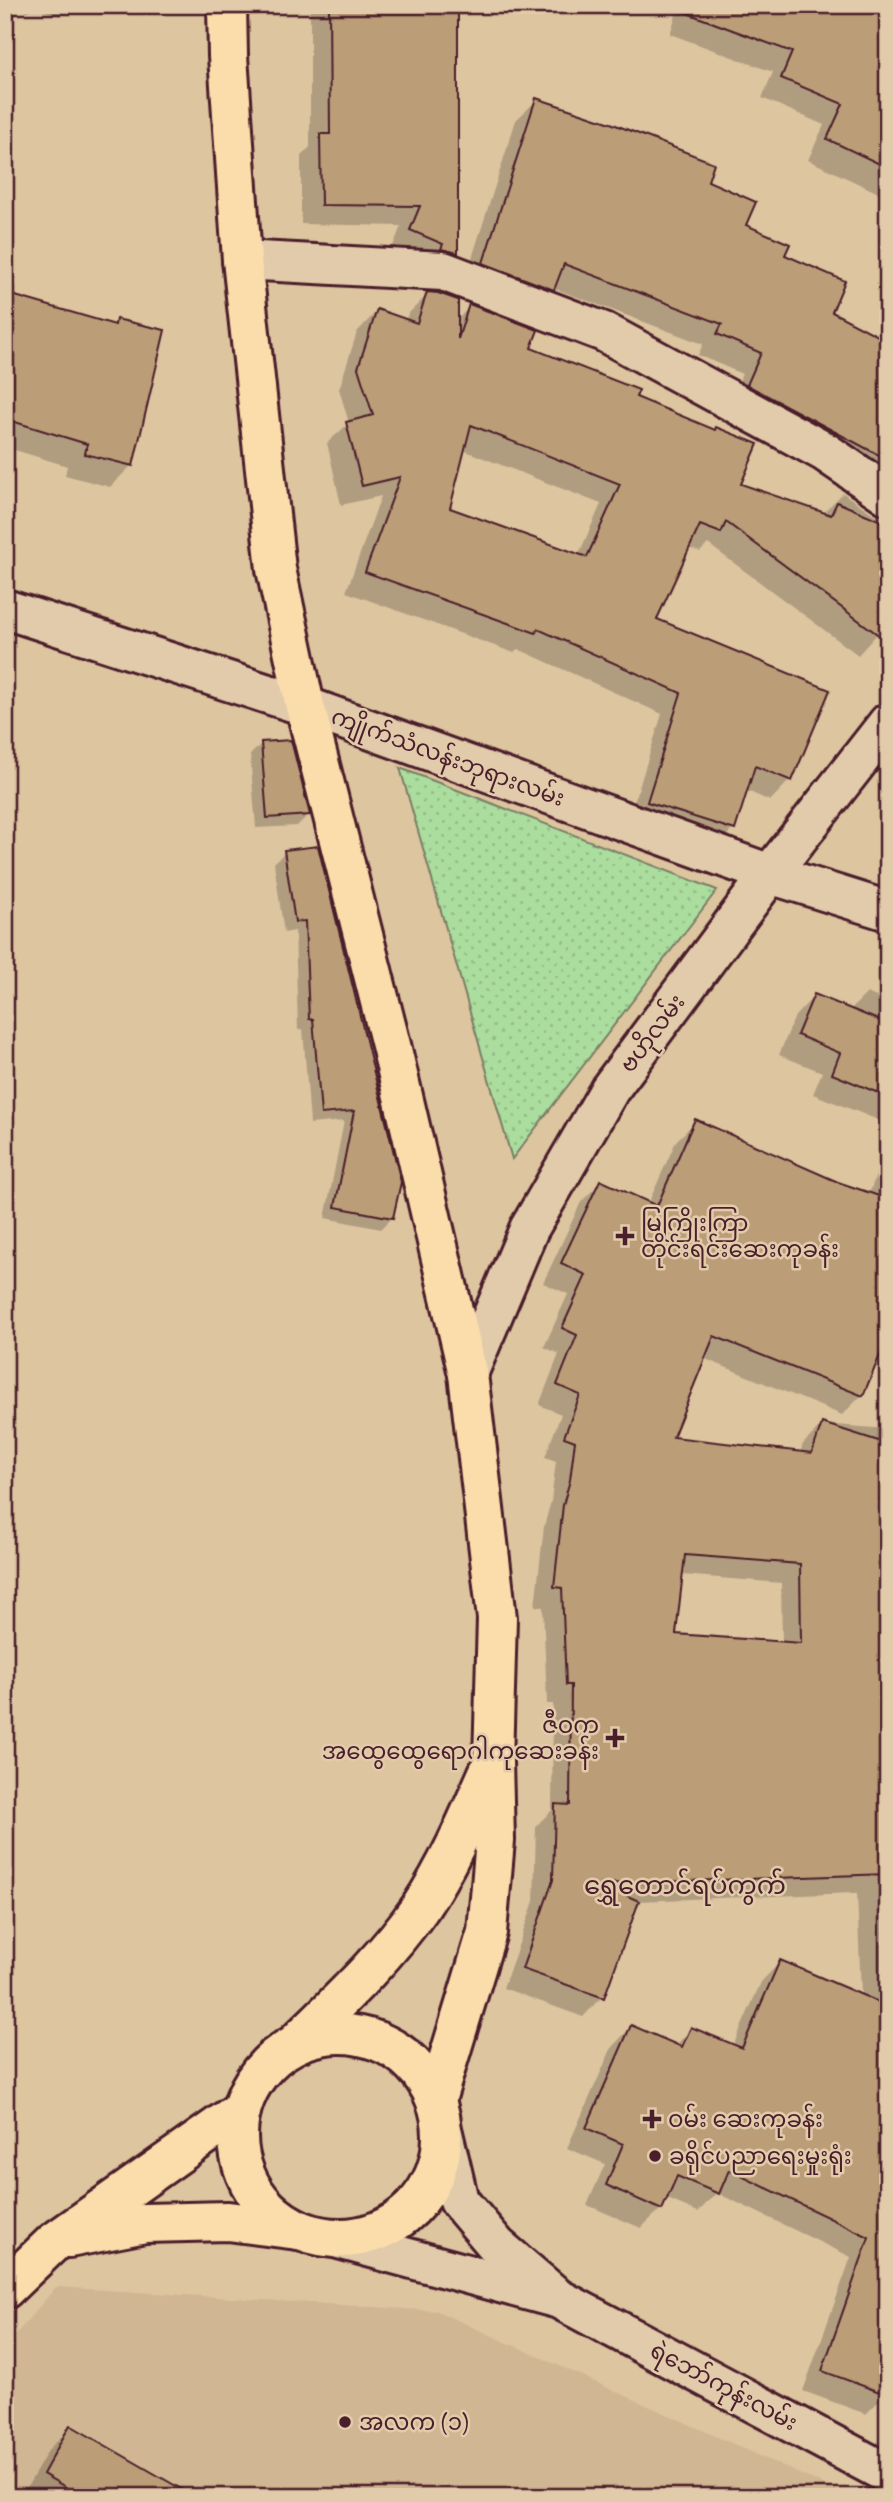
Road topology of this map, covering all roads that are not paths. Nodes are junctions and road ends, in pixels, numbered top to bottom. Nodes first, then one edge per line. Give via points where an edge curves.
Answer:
1 (227, 5) edge
2 (242, 260) junction
3 (888, 495) edge
4 (5, 609) edge
5 (305, 706) junction
6 (888, 723) edge
7 (770, 874) junction
8 (888, 911) edge
9 (468, 1374) junction
10 (493, 1762) junction
11 (296, 2043) junction
12 (241, 2109) junction
13 (439, 2117) junction
14 (319, 2235) junction
15 (54, 2242) junction
16 (5, 2290) edge
17 (559, 2299) junction
18 (888, 2474) edge

1 - 2 main road
2 - 3 street via 443,271 604,332 825,452
2 - 5 main road via 276,569
4 - 5 street, ကျိုက်သံလန်းဘုရားလမ်း
5 - 7 street, ကျိုက်သံလန်းဘုရားလမ်း
5 - 9 main road
6 - 7 street, ဗဟိုလမ်း
7 - 8 street, ကျိုက်သံလန်းဘုရားလမ်း
7 - 9 street, ဗဟိုလမ်း via 610,1089 529,1229
9 - 10 main road via 497,1618
10 - 11 main road via 460,1838 419,1908 370,1970
10 - 13 main road via 495,1840 487,1932
11 - 12 main road via 271,2059 252,2082
11 - 13 main road via 329,2034 362,2036 394,2048 419,2071
12 - 14 main road via 238,2146 249,2182 271,2211
12 - 15 main road
13 - 14 main road via 438,2167 423,2196 399,2220 369,2234
13 - 17 street via 459,2201 497,2245
14 - 15 main road via 228,2221 145,2223
14 - 17 street
15 - 16 main road
17 - 18 street, ရဲဘော်ကုန်းလမ်း

